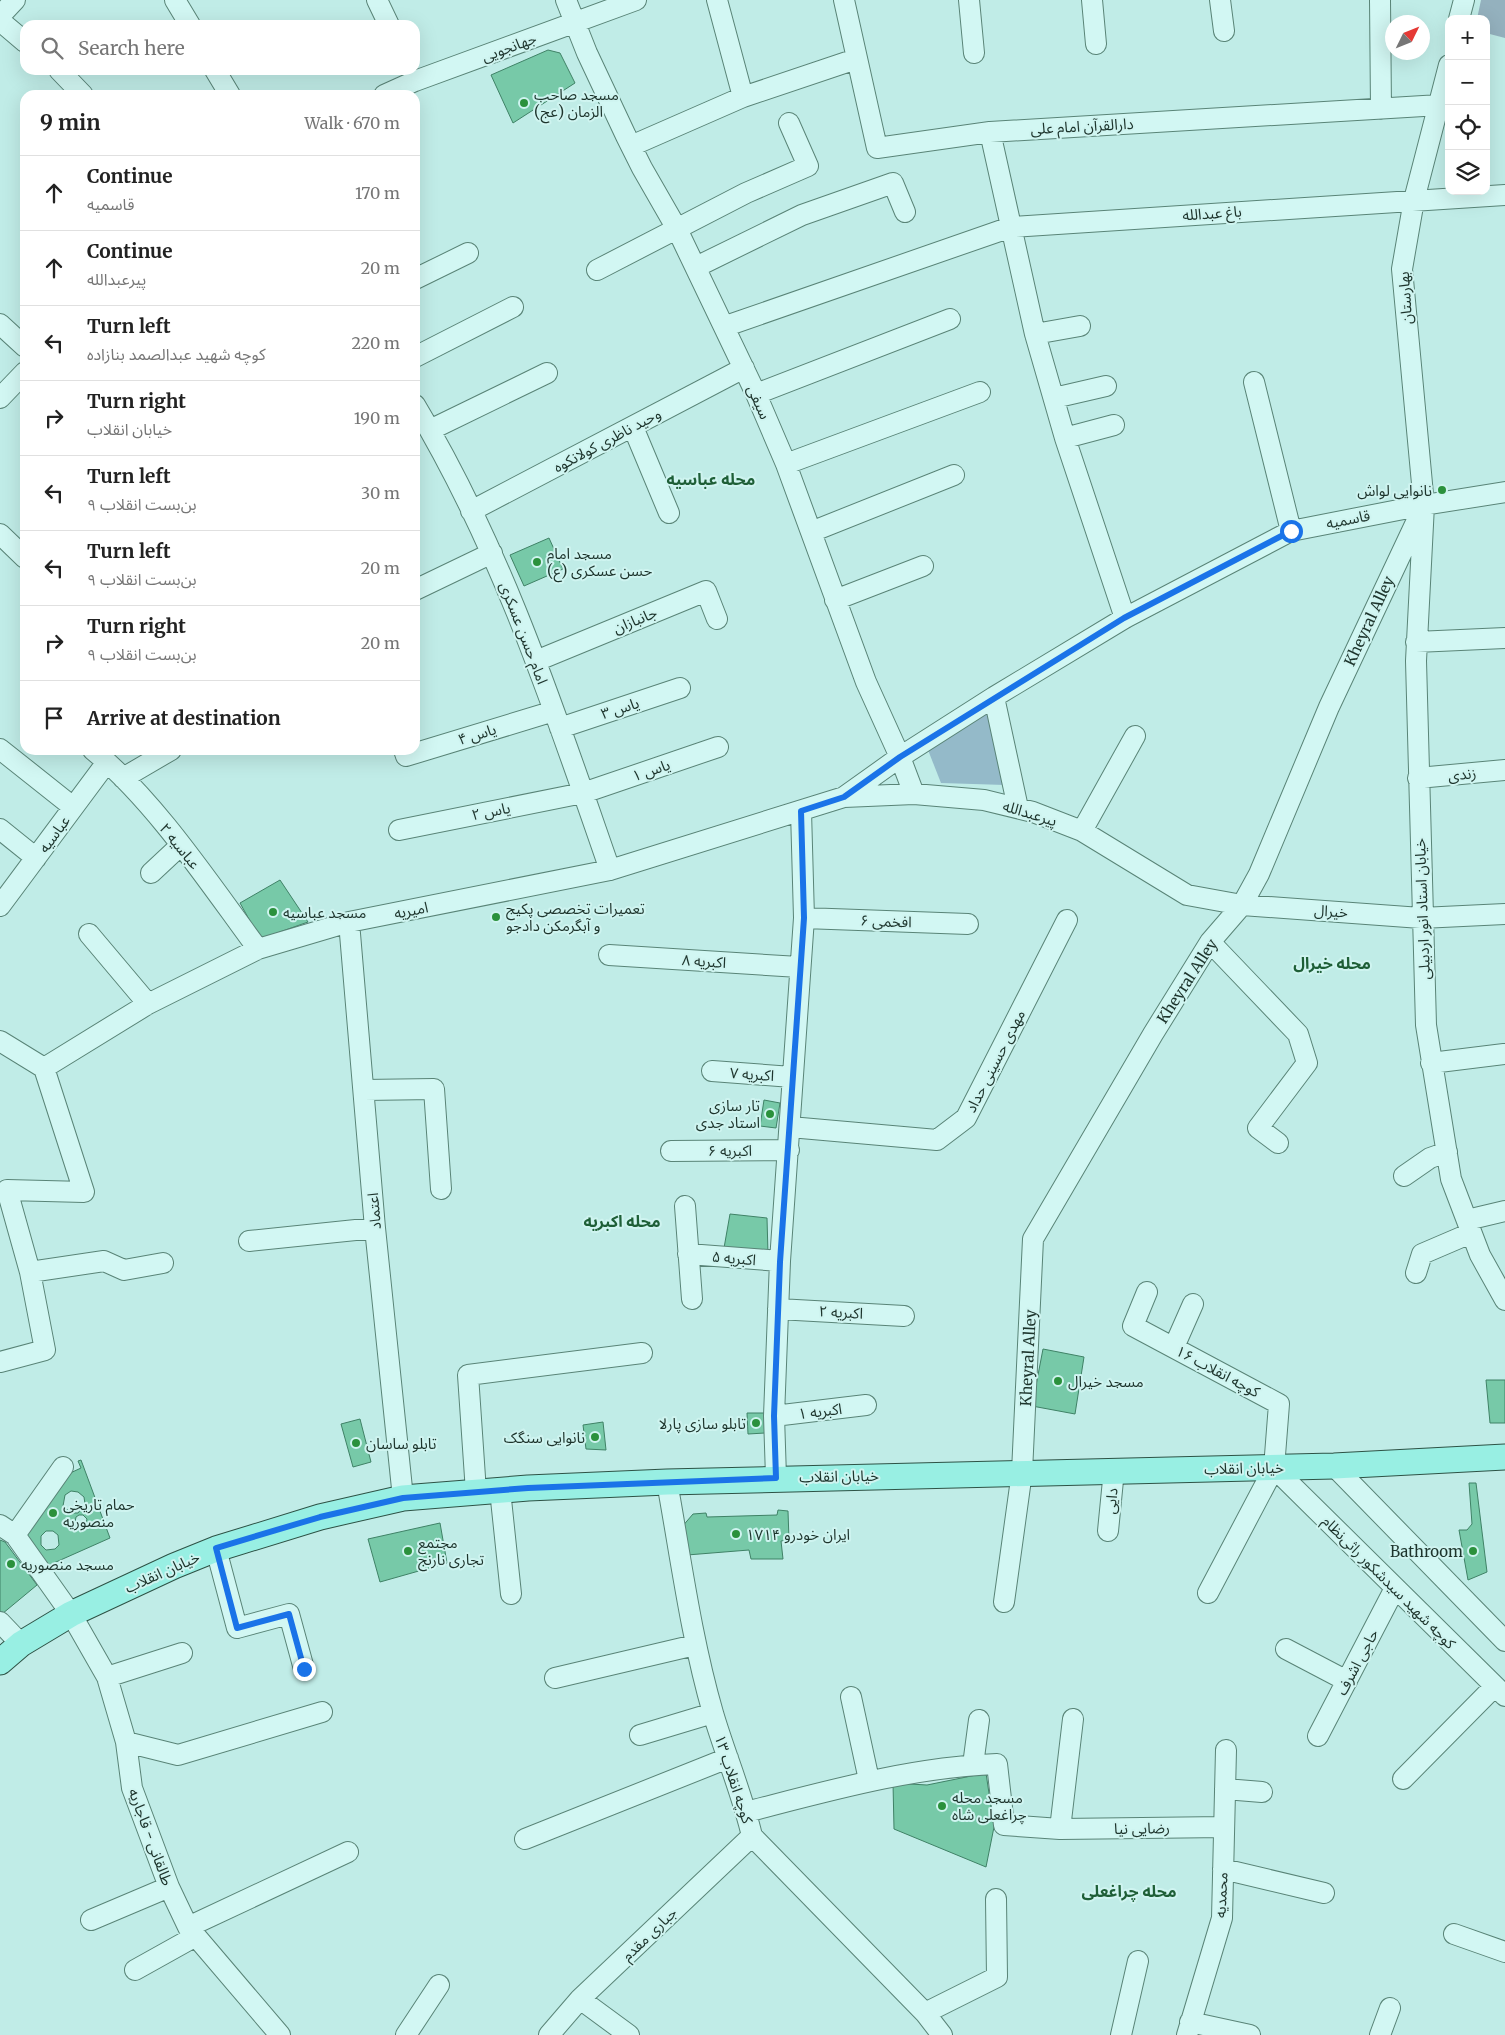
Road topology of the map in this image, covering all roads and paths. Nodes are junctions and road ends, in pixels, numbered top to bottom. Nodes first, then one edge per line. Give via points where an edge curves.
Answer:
1 (16, 0) edge
2 (175, 0) edge
3 (377, 0) edge
4 (566, 0) edge
5 (636, 0) edge
6 (718, 0) edge
7 (844, 0) edge
8 (969, 0) edge
9 (1092, 0) edge
10 (1220, 0) edge
11 (1380, 0) edge
12 (1464, 0) edge
13 (1460, 15) edge
14 (0, 16) edge
15 (187, 20) edge
16 (387, 20) edge
17 (0, 21) edge
18 (575, 23) junction
19 (1224, 31) dead end
20 (20, 38) edge
21 (1096, 44) dead end
22 (974, 53) dead end
23 (856, 59) junction
24 (420, 72) edge
25 (67, 75) edge
26 (218, 75) edge
27 (412, 75) edge
28 (1445, 83) edge
29 (79, 90) edge
30 (227, 90) edge
31 (391, 90) edge
32 (743, 97) junction
33 (1440, 105) junction
34 (1381, 109) junction
35 (789, 123) dead end
36 (990, 132) junction
37 (631, 146) junction
38 (1505, 195) edge
39 (1414, 200) junction
40 (905, 212) dead end
41 (1011, 227) junction
42 (678, 229) junction
43 (468, 253) dead end
44 (696, 267) junction
45 (597, 270) dead end
46 (420, 277) edge
47 (514, 307) dead end
48 (950, 319) dead end
49 (0, 324) edge
50 (726, 326) junction
51 (1080, 326) dead end
52 (1035, 334) junction
53 (20, 342) edge
54 (420, 354) edge
55 (744, 368) junction
56 (548, 373) dead end
57 (20, 377) edge
58 (1254, 382) dead end
59 (1106, 386) dead end
60 (980, 392) dead end
61 (756, 394) junction
62 (0, 398) edge
63 (1054, 398) junction
64 (420, 413) edge
65 (634, 426) junction
66 (1114, 426) dead end
67 (430, 430) junction
68 (1065, 438) junction
69 (786, 464) junction
70 (954, 475) dead end
71 (1505, 492) edge
72 (1424, 505) junction
73 (470, 511) junction
74 (669, 513) dead end
75 (1291, 531) junction
76 (811, 532) junction
77 (0, 534) edge
78 (20, 553) edge
79 (492, 553) junction
80 (923, 566) dead end
81 (420, 588) edge
82 (835, 600) junction
83 (1124, 618) junction
84 (716, 619) dead end
85 (1505, 638) edge
86 (1416, 642) junction
87 (536, 661) junction
88 (680, 688) dead end
89 (994, 697) junction
90 (557, 719) junction
91 (1135, 736) dead end
92 (718, 747) dead end
93 (0, 749) edge
94 (420, 753) edge
95 (162, 755) edge
96 (100, 756) edge
97 (900, 757) junction
98 (1505, 770) edge
99 (123, 778) junction
100 (1418, 778) junction
101 (583, 792) junction
102 (914, 794) junction
103 (844, 797) junction
104 (73, 807) junction
105 (1018, 808) junction
106 (801, 811) junction
107 (0, 829) edge
108 (399, 830) dead end
109 (1082, 831) junction
110 (181, 845) junction
111 (36, 858) junction
112 (610, 870) junction
113 (151, 872) dead end
114 (1242, 905) junction
115 (0, 906) edge
116 (1505, 914) edge
117 (804, 918) junction
118 (1421, 918) junction
119 (1067, 920) dead end
120 (349, 922) junction
121 (968, 924) dead end
122 (89, 934) dead end
123 (1210, 942) junction
124 (258, 949) junction
125 (609, 955) dead end
126 (799, 967) junction
127 (148, 1004) junction
128 (0, 1040) edge
129 (1504, 1054) edge
130 (1431, 1063) junction
131 (44, 1068) junction
132 (712, 1071) dead end
133 (792, 1077) junction
134 (364, 1090) junction
135 (790, 1127) junction
136 (1278, 1143) dead end
137 (789, 1150) junction
138 (671, 1151) dead end
139 (1447, 1152) junction
140 (1404, 1176) dead end
141 (441, 1189) dead end
142 (684, 1206) dead end
143 (1505, 1211) edge
144 (1469, 1226) junction
145 (375, 1228) junction
146 (249, 1241) dead end
147 (688, 1254) junction
148 (780, 1262) junction
149 (162, 1263) dead end
150 (30, 1272) junction
151 (1416, 1273) dead end
152 (1148, 1292) dead end
153 (692, 1299) dead end
154 (1505, 1300) edge
155 (1193, 1304) dead end
156 (778, 1309) junction
157 (904, 1316) dead end
158 (1174, 1347) junction
159 (642, 1353) dead end
160 (0, 1362) edge
161 (866, 1405) dead end
162 (774, 1416) junction
163 (1505, 1457) edge
164 (1334, 1466) junction
165 (63, 1467) dead end
166 (1274, 1468) junction
167 (1114, 1470) junction
168 (1022, 1472) junction
169 (776, 1478) junction
170 (667, 1482) junction
171 (488, 1491) junction
172 (403, 1498) junction
173 (7, 1530) edge
174 (1108, 1531) dead end
175 (216, 1548) junction
176 (1395, 1588) junction
177 (1208, 1592) dead end
178 (512, 1594) dead end
179 (1004, 1602) dead end
180 (71, 1614) junction
181 (0, 1622) edge
182 (1505, 1641) edge
183 (22, 1644) junction
184 (695, 1645) junction
185 (1286, 1649) dead end
186 (182, 1654) dead end
187 (0, 1662) edge
188 (304, 1669) dead end
189 (107, 1677) junction
190 (555, 1678) dead end
191 (1347, 1681) junction
192 (1500, 1691) edge
193 (851, 1697) dead end
194 (322, 1712) dead end
195 (713, 1713) junction
196 (1073, 1719) dead end
197 (979, 1720) dead end
198 (640, 1735) dead end
199 (1318, 1736) dead end
200 (126, 1742) junction
201 (1226, 1750) dead end
202 (728, 1758) junction
203 (973, 1765) junction
204 (1403, 1779) dead end
205 (869, 1780) junction
206 (1225, 1789) junction
207 (1262, 1792) dead end
208 (746, 1812) junction
209 (1224, 1827) junction
210 (1060, 1830) junction
211 (752, 1836) junction
212 (526, 1839) dead end
213 (348, 1852) dead end
214 (1223, 1869) junction
215 (169, 1887) junction
216 (1324, 1893) dead end
217 (996, 1898) dead end
218 (91, 1920) dead end
219 (192, 1932) junction
220 (1454, 1934) dead end
221 (1505, 1952) edge
222 (1138, 1961) dead end
223 (135, 1970) dead end
224 (439, 1985) dead end
225 (580, 1999) junction
226 (1390, 2008) dead end
227 (925, 2013) junction
228 (1189, 2029) edge
229 (280, 2035) edge
230 (406, 2035) edge
231 (549, 2035) edge
232 (629, 2035) edge
233 (942, 2035) edge
234 (1121, 2035) edge
235 (1250, 2035) edge
236 (1380, 2035) edge

1 - 14 street
2 - 15 street
3 - 16 street
4 - 18 street, سیفی
5 - 18 street, جهانجویی
6 - 32 street
7 - 23 street, دارالقرآن امام علی
8 - 22 street
9 - 21 street
10 - 19 street
11 - 34 street
12 - 13 street
17 - 20 street
18 - 24 street, جهانجویی
18 - 37 street, سیفی
23 - 32 street
23 - 36 street, دارالقرآن امام علی via 877,148
25 - 29 street
26 - 30 street
27 - 31 street, جهانجویی
28 - 33 street, بهارستان
32 - 37 street
33 - 34 street, دارالقرآن امام علی
33 - 39 street, بهارستان
34 - 36 street, دارالقرآن امام علی
35 - 42 street via 808,166 746,193
36 - 41 street
37 - 42 street, سیفی
38 - 39 street, باغ عبدالله
39 - 41 street, باغ عبدالله
39 - 72 street, بهارستان via 1402,269
40 - 44 street via 893,183 802,214
41 - 50 street, باغ عبدالله
41 - 52 street
42 - 44 street, سیفی
42 - 45 street
43 - 46 street
44 - 50 street, سیفی
47 - 54 street
48 - 61 street
49 - 53 street
50 - 55 street, سیفی
51 - 52 street
52 - 63 street
55 - 61 street, سیفی
55 - 65 street, وحید ناظری کولانکوه
56 - 67 street
57 - 62 street
58 - 75 street
59 - 63 street
60 - 69 street
61 - 69 street, سیفی
63 - 68 street
64 - 67 street, امام حسن عسکری
65 - 73 street, وحید ناظری کولانکوه
65 - 74 street
66 - 68 street
67 - 73 street, امام حسن عسکری
68 - 83 street
69 - 76 street, سیفی
70 - 76 street
71 - 72 street, قاسمیه
72 - 75 street, قاسمیه
72 - 86 street, خیابان استاد انور اردبیلی
72 - 114 street, Kheyral Alley via 1329,707 1259,874
73 - 79 street, امام حسن عسکری
75 - 83 street, قاسمیه
76 - 82 street, سیفی
77 - 78 street
79 - 81 street
79 - 87 street, امام حسن عسکری
80 - 82 street
82 - 97 street, سیفی via 866,682
83 - 89 street, قاسمیه
84 - 87 street, جانبازان via 706,591
85 - 86 street
86 - 100 street, خیابان استاد انور اردبیلی
87 - 90 street, امام حسن عسکری
88 - 90 street, یاس ۳
89 - 97 street, قاسمیه
89 - 105 street
90 - 94 street, یاس ۴
90 - 101 street, امام حسن عسکری
91 - 109 street
92 - 101 street, یاس ۱
93 - 104 street
95 - 99 street
96 - 99 street, عباسیه ۲
96 - 104 street, عباسیه
97 - 102 street, سیفی
97 - 103 street, قاسمیه
98 - 100 street, زندی
99 - 110 street, عباسیه ۲
100 - 118 street, خیابان استاد انور اردبیلی
101 - 108 street, یاس ۲
101 - 112 street, امام حسن عسکری
102 - 103 street, پیرعبدالله
102 - 105 street, پیرعبدالله via 984,800
103 - 106 street, پیرعبدالله
104 - 111 street, عباسیه
105 - 109 street, پیرعبدالله
106 - 112 street, امیریه
106 - 117 street
107 - 111 street
109 - 114 street, پیرعبدالله via 1187,895
110 - 113 street
110 - 124 street, عباسیه ۲
111 - 115 street, عباسیه
112 - 120 street, امیریه
114 - 118 street, خیرال
114 - 123 street, Kheyral Alley
116 - 118 street, خیرال
117 - 121 street, افخمی ۶
117 - 126 street
118 - 130 street, خیابان استاد انور اردبیلی
119 - 135 street, مهدی حسینی حداد via 966,1118 937,1140
120 - 124 street, امیریه
120 - 134 street, اعتماد
122 - 127 street
123 - 136 street via 1298,1034 1308,1063 1258,1128
123 - 168 street, Kheyral Alley via 1033,1239
124 - 127 street, امیریه
125 - 126 street, اکبریه ۸
126 - 133 street
127 - 131 street, امیریه
128 - 131 street
129 - 130 street
130 - 139 street, خیابان استاد انور اردبیلی
131 - 150 street via 84,1192 7,1190
132 - 133 street, اکبریه ۷
133 - 135 street
134 - 141 street via 434,1089
134 - 145 street, اعتماد
135 - 137 street
137 - 138 street, اکبریه ۶
137 - 148 street
139 - 140 street via 1430,1158
139 - 144 street, خیابان استاد انور اردبیلی via 1451,1179
142 - 147 street
143 - 144 street
144 - 151 street via 1422,1254
144 - 154 street, خیابان استاد انور اردبیلی via 1480,1255
145 - 146 street
145 - 172 street, اعتماد
147 - 148 street, اکبریه ۵
147 - 153 street
148 - 156 street
149 - 150 street via 124,1270 104,1261
150 - 160 street via 45,1350
152 - 158 street, کوچه انقلاب ۱۶ via 1133,1326
155 - 158 street
156 - 157 street, اکبریه ۲
156 - 162 street
158 - 166 street, کوچه انقلاب ۱۶ via 1278,1404
159 - 171 street via 468,1375
161 - 162 street, اکبریه ۱
162 - 169 street
163 - 164 main road, خیابان انقلاب
164 - 166 main road, خیابان انقلاب
164 - 182 street
165 - 173 street
166 - 167 main road, خیابان انقلاب
166 - 176 street, کوچه شهید سیدشکور راثی‌نظام
166 - 177 street
167 - 168 main road, خیابان انقلاب
167 - 174 street, دایی
168 - 169 main road, خیابان انقلاب
168 - 179 street, Kheyral Alley
169 - 170 main road, خیابان انقلاب
170 - 171 main road, خیابان انقلاب
170 - 184 street, کوچه انقلاب ۱۳
171 - 172 main road, خیابان انقلاب
171 - 178 street
172 - 175 main road, خیابان انقلاب via 320,1517
173 - 180 street, طالقانی - قاجاریه
175 - 180 main road, خیابان انقلاب
175 - 188 street via 237,1628 289,1614
176 - 191 street, حاجی اشرف
176 - 192 street, کوچه شهید سیدشکور راثی‌نظام
180 - 183 main road, خیابان انقلاب
180 - 189 street, طالقانی - قاجاریه
181 - 183 street
183 - 187 main road, خیابان انقلاب
184 - 190 street
184 - 195 street, کوچه انقلاب ۱۳
185 - 191 street
186 - 189 street
189 - 200 street, طالقانی - قاجاریه
191 - 199 street, حاجی اشرف
192 - 204 street
193 - 205 street
194 - 200 street via 178,1756
195 - 198 street
195 - 202 street, کوچه انقلاب ۱۳
196 - 210 street
197 - 203 street
200 - 215 street, طالقانی - قاجاریه via 132,1788
201 - 206 street, محمدیه
202 - 208 street, کوچه انقلاب ۱۳
202 - 212 street
203 - 205 street, رضایی نیا
203 - 210 street, رضایی نیا via 997,1764 1004,1825
205 - 208 street, رضایی نیا
206 - 207 street
206 - 209 street, محمدیه
208 - 211 street, کوچه انقلاب ۱۳
209 - 210 street, رضایی نیا
209 - 214 street, محمدیه
211 - 225 street, جباری مقدم
211 - 227 street, کوچه انقلاب ۱۳
213 - 219 street
214 - 216 street
214 - 228 street, محمدیه via 1222,1918
215 - 218 street
215 - 219 street, طالقانی - قاجاریه
217 - 227 street via 997,1977
219 - 223 street
219 - 229 street, طالقانی - قاجاریه
220 - 221 street
222 - 234 street
224 - 230 street
225 - 231 street, جباری مقدم
225 - 232 street
226 - 236 street
227 - 233 street, کوچه انقلاب ۱۳
228 - 235 street

